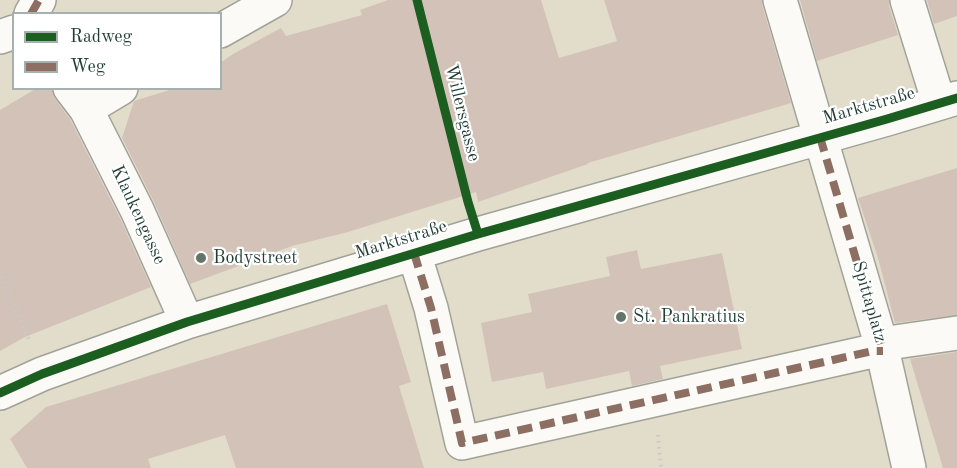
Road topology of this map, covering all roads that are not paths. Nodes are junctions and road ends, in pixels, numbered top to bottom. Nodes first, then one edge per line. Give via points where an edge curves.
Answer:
1 (275, 0) edge
2 (780, 0) edge
3 (907, 0) edge
4 (222, 30) edge
5 (113, 90) edge
6 (78, 99) edge
7 (948, 100) edge
8 (820, 137) junction
9 (414, 253) junction
10 (187, 322) junction
11 (957, 333) edge
12 (882, 347) junction
13 (0, 393) edge
14 (909, 468) edge

1 - 4 street
2 - 8 street, Spittaplatz
3 - 7 street
5 - 6 street
6 - 10 street, Klaukengasse via 137,210
7 - 8 street, Marktstraße
8 - 9 street, Marktstraße
8 - 12 street, Spittaplatz
9 - 10 street, Marktstraße
9 - 12 street via 431,308 462,443
10 - 13 street, Marktstraße
11 - 12 street
12 - 14 street, Spittaplatz

